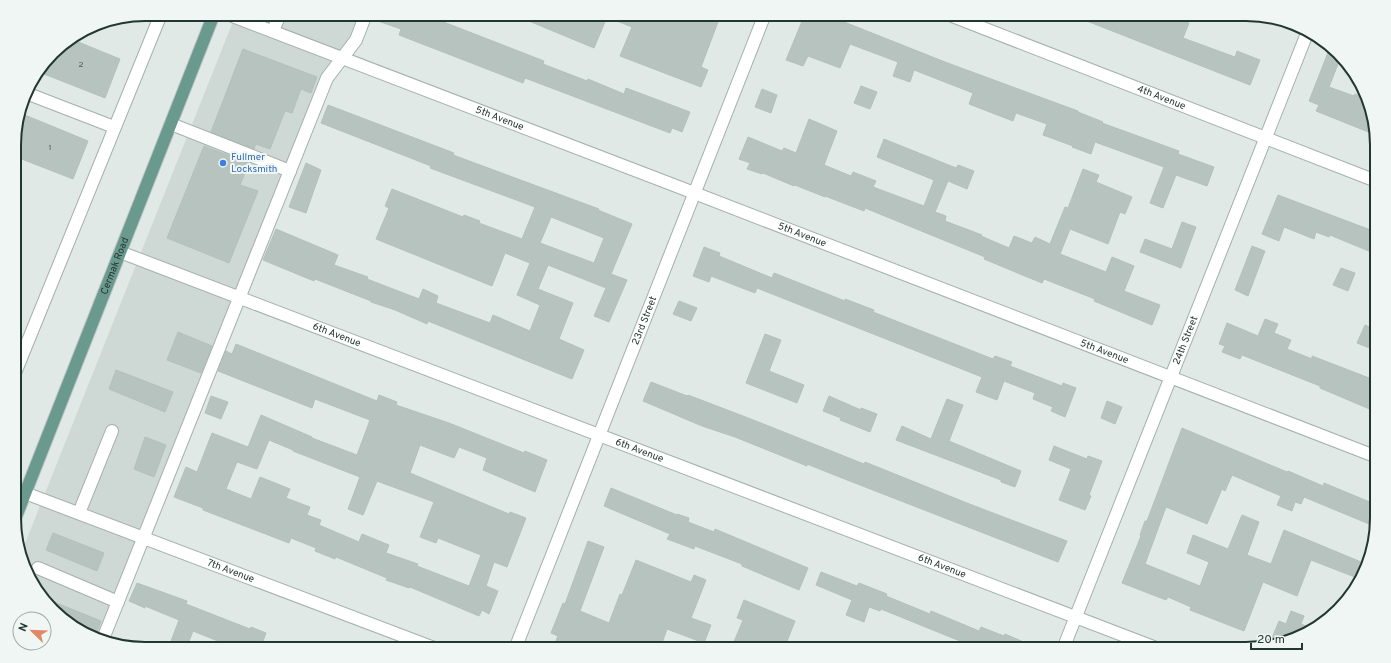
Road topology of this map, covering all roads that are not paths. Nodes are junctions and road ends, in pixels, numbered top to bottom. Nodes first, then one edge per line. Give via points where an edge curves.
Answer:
1 (158, 21) edge
2 (211, 21) edge
3 (246, 21) edge
4 (277, 21) edge
5 (363, 21) edge
6 (762, 21) edge
7 (965, 21) edge
8 (273, 31) junction
9 (1306, 37) edge
10 (342, 58) junction
11 (32, 95) edge
12 (171, 124) junction
13 (114, 127) junction
14 (1266, 138) junction
15 (290, 171) junction
16 (1370, 179) edge
17 (695, 193) junction
18 (120, 252) junction
19 (239, 297) junction
20 (21, 358) edge
21 (1171, 377) junction
22 (112, 431) dead end
23 (598, 434) junction
24 (1370, 454) edge
25 (25, 493) junction
26 (21, 503) edge
27 (79, 513) junction
28 (144, 538) junction
29 (38, 568) dead end
30 (118, 602) junction
31 (1076, 617) junction
32 (105, 635) edge
33 (419, 642) edge
34 (517, 642) edge
35 (1066, 642) edge
36 (1141, 642) edge

1 - 13 street
2 - 12 main road, Cermak Road
3 - 8 street, 5th Avenue
4 - 8 street
5 - 10 street via 356,40
6 - 17 street, 23rd Street
7 - 14 street, 4th Avenue
8 - 10 street, 5th Avenue
9 - 14 street, 24th Street
10 - 15 street via 328,78
10 - 17 street, 5th Avenue
11 - 13 street
12 - 15 street
12 - 18 main road, Cermak Road
13 - 20 street
14 - 16 street, 4th Avenue
14 - 21 street, 24th Street
15 - 19 street
17 - 21 street, 5th Avenue
17 - 23 street, 23rd Street
18 - 19 street, 6th Avenue
18 - 25 main road, Cermak Road
19 - 23 street, 6th Avenue
19 - 28 street
21 - 24 street, 5th Avenue
21 - 31 street, 24th Street
22 - 27 street
23 - 31 street, 6th Avenue
23 - 34 street, 23rd Street
25 - 26 main road, Cermak Road
25 - 27 street, 7th Avenue
27 - 28 street, 7th Avenue
28 - 30 street
28 - 33 street, 7th Avenue
29 - 30 street
30 - 32 street
31 - 35 street, 24th Street
31 - 36 street, 6th Avenue

